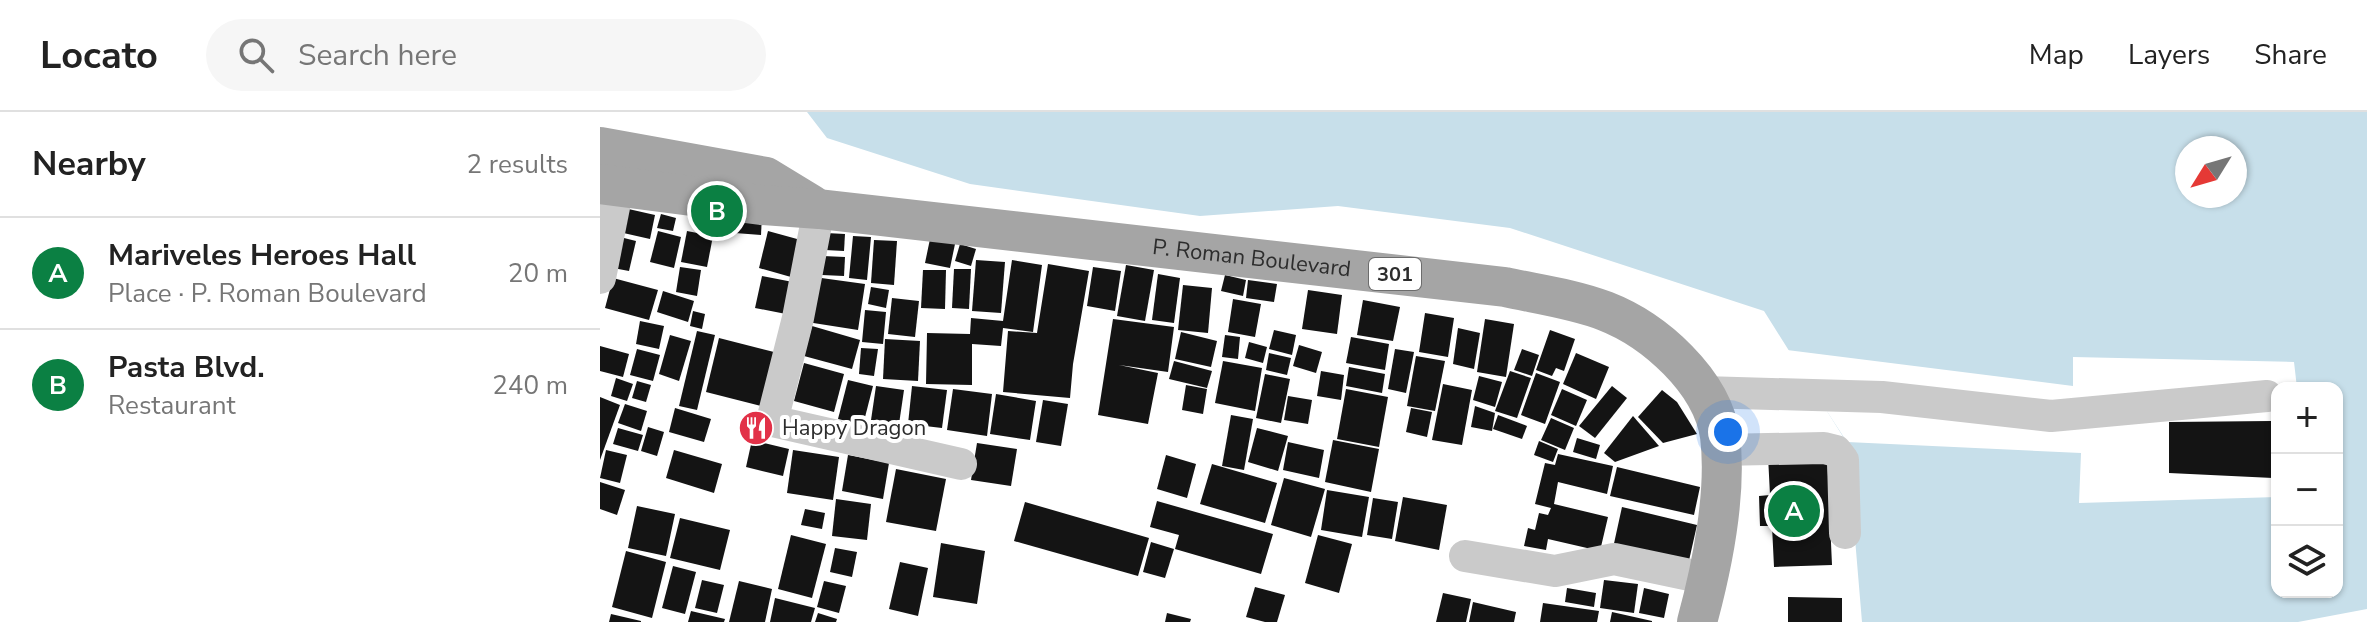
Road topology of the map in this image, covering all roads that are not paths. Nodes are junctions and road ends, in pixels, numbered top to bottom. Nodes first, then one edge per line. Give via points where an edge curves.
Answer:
1 (600, 147) edge
2 (609, 186) edge
3 (819, 209) junction
4 (600, 278) edge
5 (1703, 392) junction
6 (2267, 396) dead end
7 (1720, 450) junction
8 (961, 464) dead end
9 (1845, 533) dead end
10 (1465, 556) dead end
11 (1709, 579) junction
12 (1697, 622) edge

1 - 3 main road, P. Roman Boulevard / 301 via 766,177
2 - 3 main road, P. Roman Boulevard / 301
2 - 4 street
3 - 5 main road, P. Roman Boulevard / 301 via 1505,287 1604,310 1645,330 1681,362
3 - 8 street via 772,421
5 - 6 street via 1882,397 2051,416
5 - 7 main road, P. Roman Boulevard / 301 via 1720,434
7 - 9 street via 1836,451 1843,460
7 - 11 main road, P. Roman Boulevard / 301 via 1720,498
10 - 11 street via 1555,571 1614,559
11 - 12 main road, P. Roman Boulevard / 301

